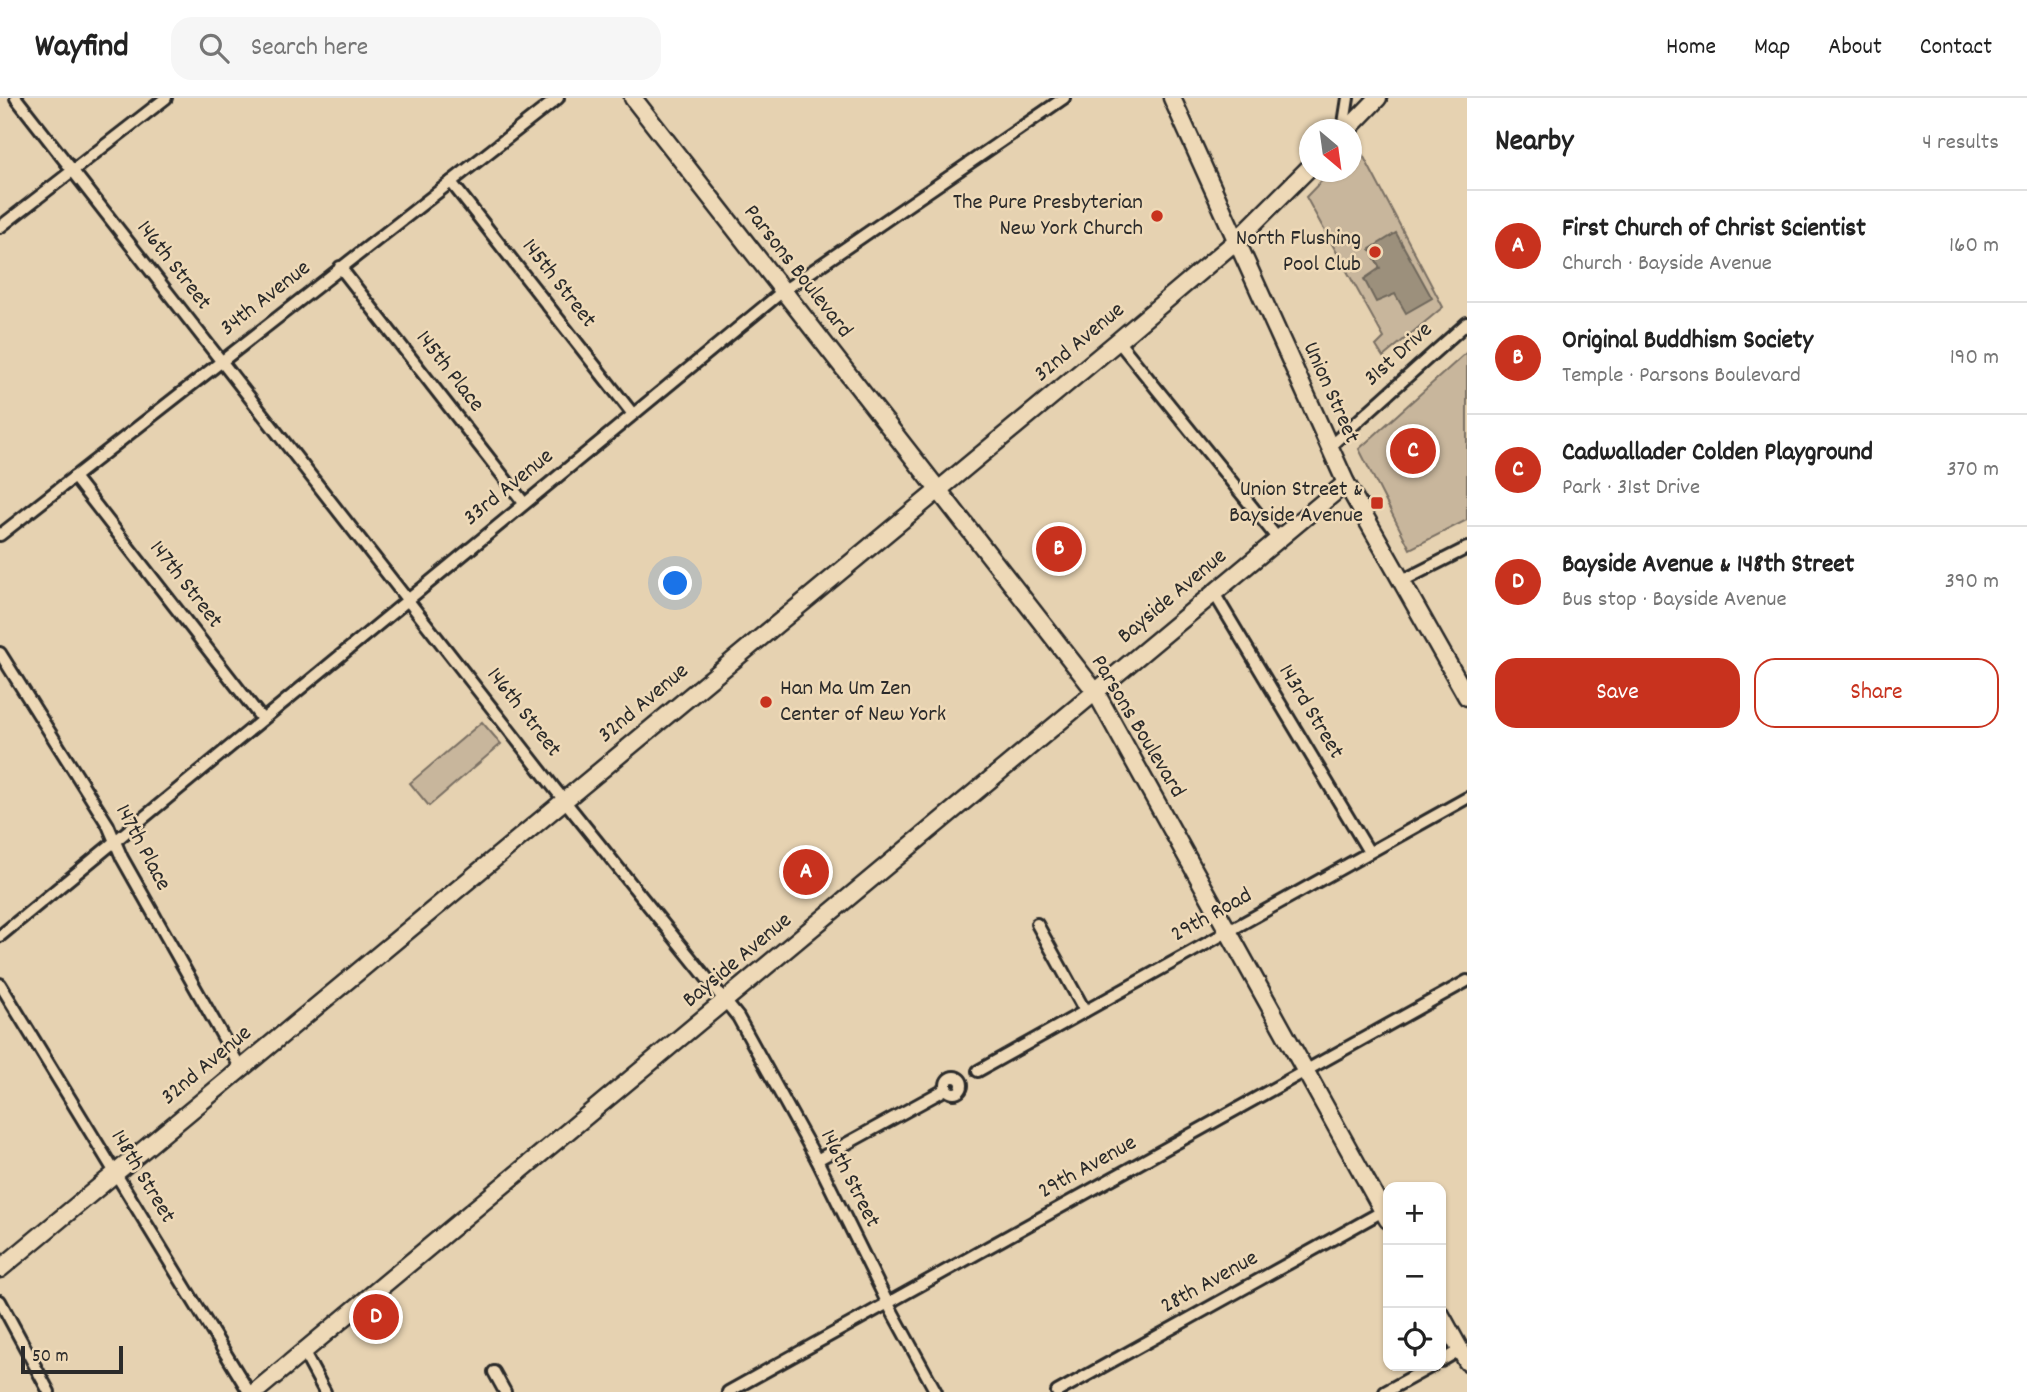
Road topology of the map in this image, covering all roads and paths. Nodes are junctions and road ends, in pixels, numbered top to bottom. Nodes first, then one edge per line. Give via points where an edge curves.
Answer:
1 (16, 98) edge
2 (166, 98) edge
3 (558, 98) edge
4 (633, 98) edge
5 (1064, 98) edge
6 (1172, 98) edge
7 (1348, 98) edge
8 (1378, 98) edge
9 (1346, 119) edge
10 (1356, 119) edge
11 (72, 171) junction
12 (1299, 178) edge
13 (451, 181) junction
14 (0, 227) edge
15 (1236, 241) junction
16 (340, 267) junction
17 (783, 291) junction
18 (1467, 323) edge
19 (1118, 341) junction
20 (221, 361) junction
21 (632, 413) junction
22 (1329, 447) junction
23 (74, 477) junction
24 (1346, 483) junction
25 (938, 491) junction
26 (524, 503) junction
27 (0, 535) edge
28 (1278, 539) junction
29 (1467, 548) edge
30 (1402, 581) junction
31 (1214, 593) junction
32 (407, 599) junction
33 (0, 653) edge
34 (1095, 691) junction
35 (1467, 697) edge
36 (262, 719) junction
37 (1467, 798) edge
38 (564, 800) junction
39 (113, 841) junction
40 (1369, 852) junction
41 (1037, 923) dead end
42 (1227, 931) junction
43 (0, 936) edge
44 (1467, 981) edge
45 (0, 984) edge
46 (726, 1001) junction
47 (1085, 1011) junction
48 (240, 1067) junction
49 (978, 1071) dead end
50 (1305, 1071) junction
51 (946, 1089) dead end
52 (817, 1160) junction
53 (115, 1172) junction
54 (1383, 1211) edge
55 (1383, 1218) edge
56 (0, 1269) edge
57 (0, 1301) edge
58 (887, 1304) junction
59 (1446, 1324) edge
60 (304, 1353) junction
61 (1464, 1356) edge
62 (1446, 1360) edge
63 (1423, 1371) edge
64 (494, 1372) dead end
65 (49, 1392) edge
66 (249, 1392) edge
67 (255, 1392) edge
68 (325, 1392) edge
69 (505, 1392) edge
70 (729, 1392) edge
71 (936, 1392) edge
72 (1057, 1392) edge
73 (1385, 1392) edge

1 - 11 street, 146th Street
2 - 11 street
3 - 13 street, 34th Avenue
4 - 17 street, Parsons Boulevard
5 - 17 street, 33rd Avenue
6 - 15 street, Union Street
7 - 9 street
8 - 10 street
11 - 14 street
11 - 20 street, 146th Street
12 - 15 street, 32nd Avenue
13 - 16 street, 34th Avenue
13 - 21 street, 145th Street
15 - 19 street, 32nd Avenue
15 - 22 street, Union Street
16 - 20 street, 34th Avenue
16 - 26 street, 145th Place
17 - 21 street, 33rd Avenue
17 - 25 street, Parsons Boulevard
18 - 22 street, 31st Drive
19 - 25 street, 32nd Avenue
19 - 28 street
20 - 23 street, 34th Avenue
20 - 32 street, 146th Street
21 - 26 street, 33rd Avenue
22 - 24 street, Union Street
23 - 27 street, 34th Avenue
23 - 36 street, 147th Street
24 - 28 street, Bayside Avenue
24 - 30 street, Union Street
25 - 34 street, Parsons Boulevard
25 - 38 street, 32nd Avenue
26 - 32 street, 33rd Avenue
28 - 31 street, Bayside Avenue
29 - 30 street
30 - 35 street, Union Street
31 - 34 street, Bayside Avenue
31 - 40 street, 143rd Street
32 - 36 street, 33rd Avenue
32 - 38 street, 146th Street
33 - 39 street, 147th Place via 108,825
34 - 42 street, Parsons Boulevard
34 - 46 street, Bayside Avenue
36 - 39 street, 33rd Avenue
37 - 40 street, 29th Road
38 - 46 street, 146th Street
38 - 48 street, 32nd Avenue
39 - 43 street, 33rd Avenue
39 - 48 street, 147th Place
40 - 42 street, 29th Road
41 - 47 street
42 - 47 street, 29th Road
42 - 50 street, Parsons Boulevard
44 - 50 street, 29th Avenue
45 - 53 street, 148th Street
46 - 52 street, 146th Street
46 - 60 street, Bayside Avenue
47 - 49 street, 29th Road
48 - 53 street, 32nd Avenue
50 - 54 street, Parsons Boulevard
50 - 58 street, 29th Avenue
51 - 52 street
52 - 58 street, 146th Street
53 - 56 street, 32nd Avenue
53 - 66 street, 148th Street
55 - 72 street, 28th Avenue
57 - 65 street
58 - 70 street, 29th Avenue
58 - 71 street, 146th Street
59 - 61 street
60 - 67 street, Bayside Avenue
60 - 68 street
61 - 62 street
63 - 73 street
64 - 69 street

